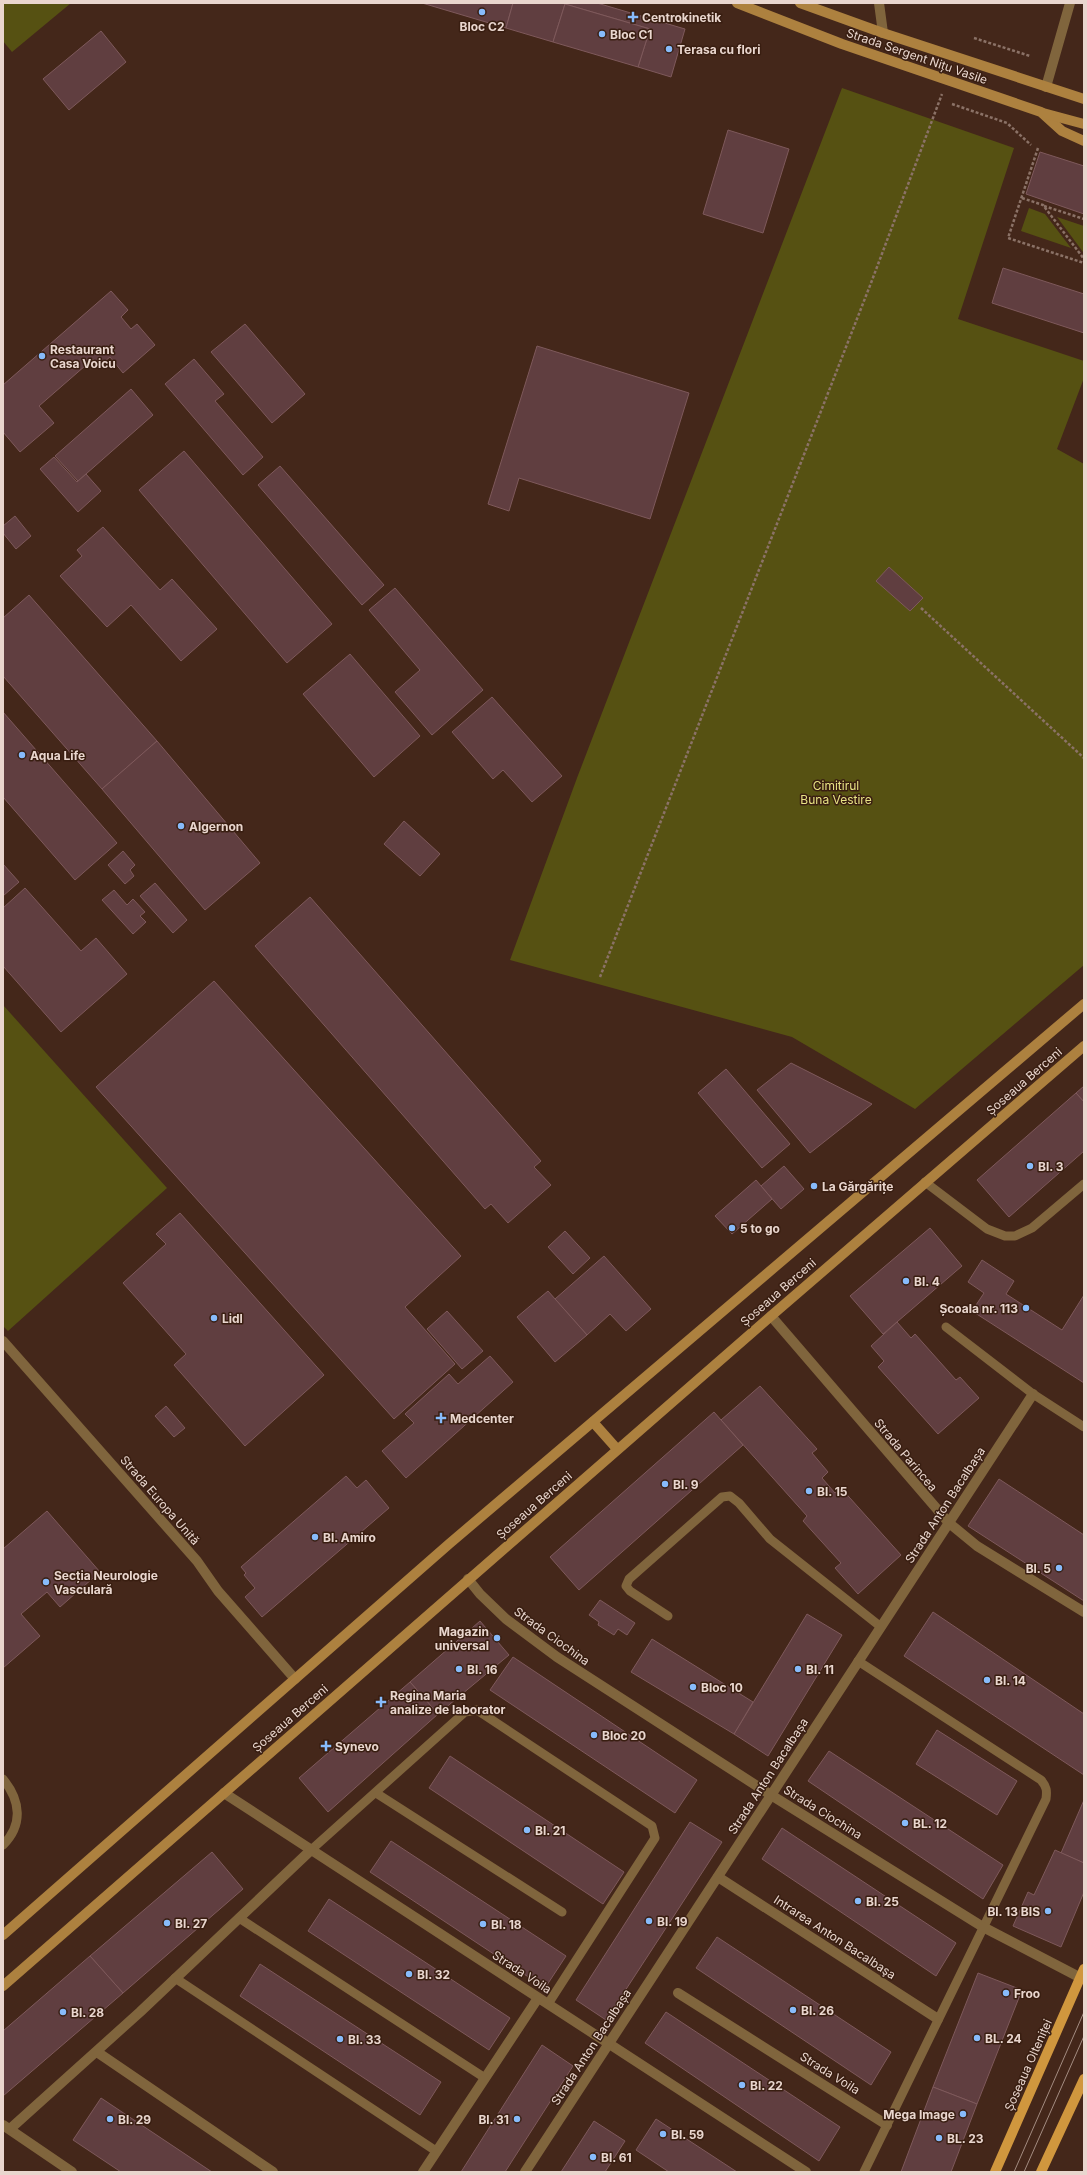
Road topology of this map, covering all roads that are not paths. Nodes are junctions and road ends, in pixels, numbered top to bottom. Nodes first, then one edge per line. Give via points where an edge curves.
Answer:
1 (737, 3) edge
2 (800, 3) edge
3 (879, 3) edge
4 (1070, 3) edge
5 (883, 33) junction
6 (1046, 87) junction
7 (1084, 99) edge
8 (1041, 112) junction
9 (1084, 124) edge
10 (1084, 141) edge
11 (1084, 1004) edge
12 (1084, 1046) edge
13 (925, 1182) junction
14 (1084, 1184) edge
15 (771, 1316) junction
16 (946, 1327) dead end
17 (3, 1342) edge
18 (1034, 1394) junction
19 (593, 1422) junction
20 (1084, 1427) edge
21 (617, 1449) junction
22 (949, 1523) junction
23 (468, 1580) junction
24 (1084, 1612) edge
25 (668, 1616) dead end
26 (881, 1627) junction
27 (858, 1662) junction
28 (295, 1679) junction
29 (3, 1779) edge
30 (376, 1793) junction
31 (224, 1794) junction
32 (771, 1795) junction
33 (3, 1845) edge
34 (311, 1850) junction
35 (718, 1877) junction
36 (562, 1912) dead end
37 (239, 1918) junction
38 (983, 1927) junction
39 (3, 1935) edge
40 (1082, 1974) edge
41 (175, 1978) junction
42 (3, 1986) edge
43 (678, 1993) dead end
44 (538, 1998) junction
45 (548, 2004) junction
46 (938, 2019) junction
47 (609, 2044) junction
48 (97, 2052) junction
49 (485, 2078) junction
50 (1084, 2079) edge
51 (887, 2125) junction
52 (6, 2127) edge
53 (436, 2152) junction
54 (72, 2172) edge
55 (273, 2172) edge
56 (423, 2172) edge
57 (525, 2172) edge
58 (806, 2172) edge
59 (864, 2172) edge
60 (995, 2172) edge
61 (1041, 2172) edge

1 - 8 main road, Strada Sergent Nițu Vasile via 821,36
2 - 5 main road, Strada Sergent Nițu Vasile
3 - 5 street
4 - 6 street
5 - 6 main road, Strada Sergent Nițu Vasile
6 - 7 main road, Strada Sergent Nițu Vasile
8 - 9 main road
8 - 10 main road, Strada Sergent Nițu Vasile via 1062,131
11 - 19 main road, Șoseaua Berceni
12 - 13 main road, Șoseaua Berceni
13 - 14 lane via 987,1229 1005,1236 1015,1236 1032,1228
13 - 15 main road, Șoseaua Berceni
15 - 21 main road, Șoseaua Berceni
15 - 22 street, Strada Parincea
16 - 18 lane
17 - 28 street, Strada Europa Unită via 197,1561 218,1591
18 - 20 lane
18 - 22 street, Strada Anton Bacalbașa
19 - 21 main road
19 - 28 main road, Șoseaua Berceni
21 - 23 main road, Șoseaua Berceni
22 - 24 street, Strada Parincea via 977,1546
22 - 26 street, Strada Anton Bacalbașa
23 - 31 main road, Șoseaua Berceni
23 - 32 street, Strada Ciochina via 506,1619 531,1639
25 - 26 lane via 630,1591 626,1586 629,1579 722,1497 730,1496 770,1539
26 - 27 street, Strada Anton Bacalbașa
27 - 32 street, Strada Anton Bacalbașa
27 - 38 lane via 1046,1785 1046,1799
28 - 39 main road, Șoseaua Berceni
29 - 33 lane via 14,1797 18,1810 15,1830
30 - 34 lane
30 - 36 lane
30 - 45 lane via 465,1712 477,1710 652,1826 655,1838
31 - 34 street, Strada Voila
31 - 42 main road, Șoseaua Berceni
32 - 35 street, Strada Anton Bacalbașa
32 - 38 street, Strada Ciochina
34 - 37 street
34 - 44 street, Strada Voila
35 - 46 street, Intrarea Anton Bacalbaşa
35 - 47 street, Strada Anton Bacalbașa
37 - 41 street
37 - 49 lane
38 - 40 street, Strada Ciochina
38 - 46 lane
40 - 60 main road, Șoseaua Olteniței
41 - 48 street
41 - 53 lane
43 - 51 street, Strada Voila
44 - 45 street, Strada Voila
44 - 49 street
45 - 47 street, Strada Voila
46 - 51 lane
47 - 57 street, Strada Anton Bacalbașa
47 - 58 street, Strada Voila
48 - 52 street
48 - 55 street
49 - 53 street
50 - 61 main road
51 - 59 lane
52 - 54 street
53 - 56 street

